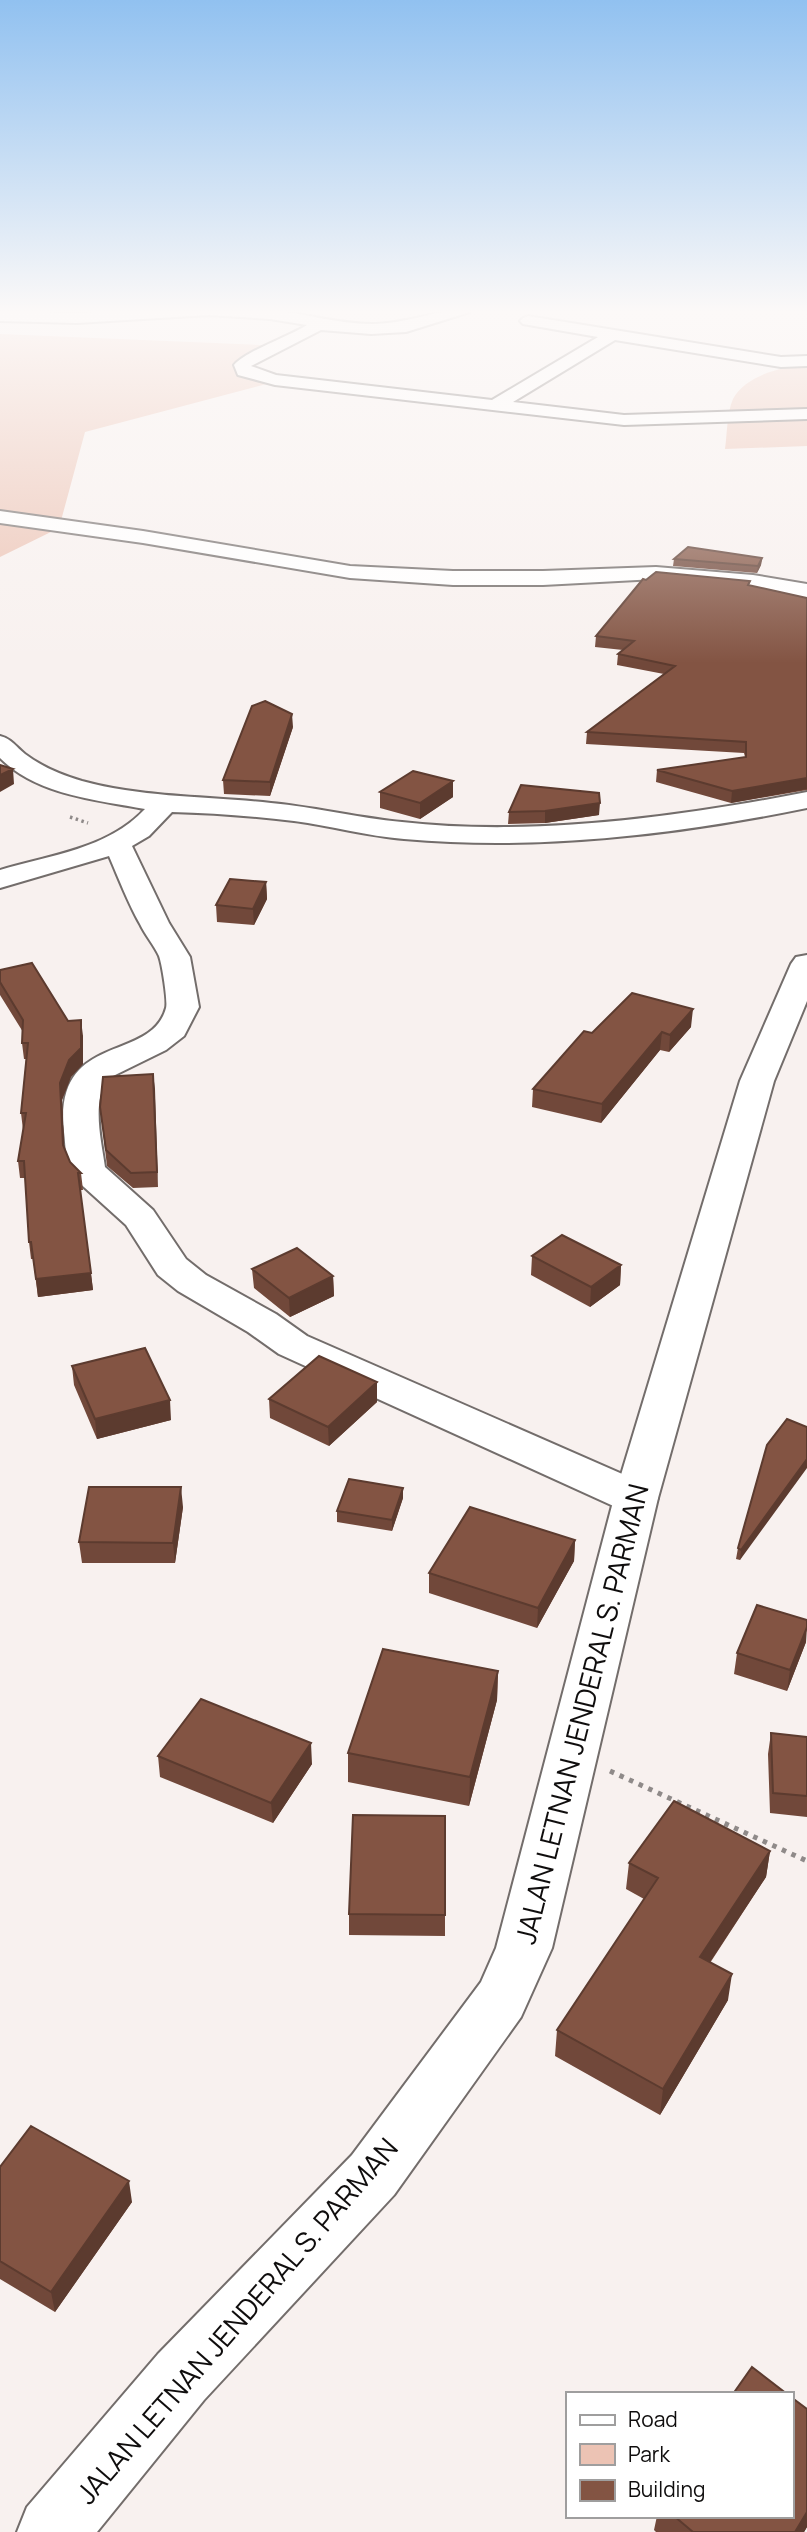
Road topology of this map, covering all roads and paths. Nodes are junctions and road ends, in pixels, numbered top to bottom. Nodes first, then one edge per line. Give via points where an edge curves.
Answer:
1 (0, 517) edge
2 (807, 591) edge
3 (0, 744) edge
4 (807, 800) edge
5 (164, 804) junction
6 (116, 842) junction
7 (0, 879) edge
8 (807, 964) edge
9 (636, 1498) junction
10 (571, 1754) junction
11 (807, 1861) edge
12 (52, 2532) edge

1 - 2 street via 350,572 453,578 656,573
3 - 5 street via 29,770 60,783
4 - 5 street via 718,818 525,836 403,831 268,810
5 - 6 street via 152,819
6 - 7 street
6 - 9 street via 175,957 183,1007 172,1029 154,1043 94,1072 84,1088 81,1123 88,1170 140,1218 172,1267 293,1346
8 - 9 street, JALAN LETNAN JENDERAL S. PARMAN via 757,1081
9 - 10 street, JALAN LETNAN JENDERAL S. PARMAN
10 - 11 path
10 - 12 street, JALAN LETNAN JENDERAL S. PARMAN via 524,1948 501,1999 373,2175 181,2377

